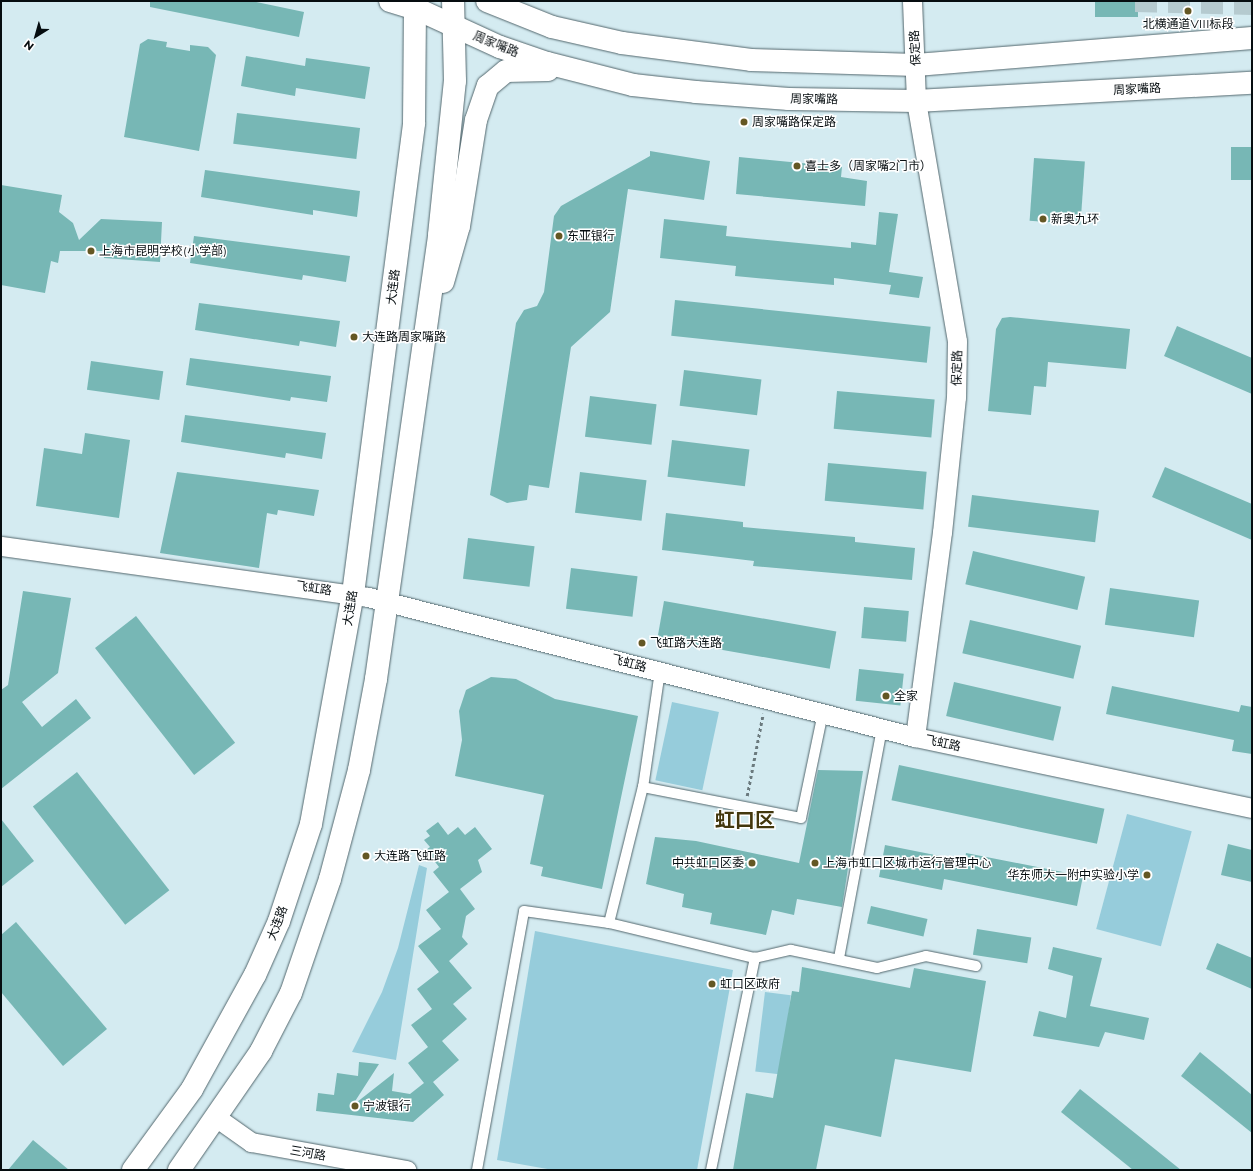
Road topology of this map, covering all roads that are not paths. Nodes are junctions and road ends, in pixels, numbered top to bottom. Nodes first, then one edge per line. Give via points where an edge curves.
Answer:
1 (390, 1) edge
2 (453, 1) edge
3 (487, 1) edge
4 (912, 1) edge
5 (416, 5) edge
6 (457, 28) junction
7 (1252, 38) edge
8 (916, 65) junction
9 (601, 77) junction
10 (1252, 83) edge
11 (916, 101) junction
12 (427, 320) junction
13 (1, 546) edge
14 (353, 594) junction
15 (385, 600) junction
16 (660, 671) junction
17 (824, 713) junction
18 (882, 728) junction
19 (915, 737) junction
20 (643, 787) junction
21 (1252, 808) edge
22 (609, 923) junction
23 (755, 958) junction
24 (840, 958) junction
25 (976, 966) dead end
26 (217, 1118) junction
27 (133, 1170) edge
28 (179, 1170) edge
29 (406, 1170) edge
30 (477, 1170) edge
31 (711, 1170) edge

1 - 5 main road, 周家嘴路
2 - 6 main road
3 - 8 main road via 552,27 674,51 751,60
4 - 8 street, 保定路
5 - 6 main road, 周家嘴路
5 - 14 main road, 大连路 via 414,123
6 - 9 main road, 周家嘴路 via 500,48
6 - 12 main road via 454,97
7 - 8 main road
8 - 11 street, 保定路
9 - 11 main road, 周家嘴路 via 696,92 789,99
9 - 12 main road via 520,69 506,71 488,86 476,120 459,226 446,275
10 - 11 main road, 周家嘴路
11 - 19 street, 保定路 via 957,341 956,397 942,532
12 - 15 main road
13 - 14 street, 飞虹路
14 - 15 street, 飞虹路
14 - 27 main road, 大连路 via 311,824 279,921 255,975 192,1089
15 - 16 street, 飞虹路
15 - 26 main road via 359,770 330,879 291,993 261,1051
16 - 17 street, 飞虹路
16 - 20 lane
17 - 18 street, 飞虹路
17 - 20 lane via 800,818
18 - 19 street, 飞虹路
18 - 24 lane
19 - 21 street, 飞虹路
20 - 22 lane
22 - 23 lane
22 - 30 lane via 524,911
23 - 24 lane via 791,950
23 - 31 lane
24 - 25 lane via 877,968 926,956
26 - 28 main road
26 - 29 street, 三河路 via 251,1142

